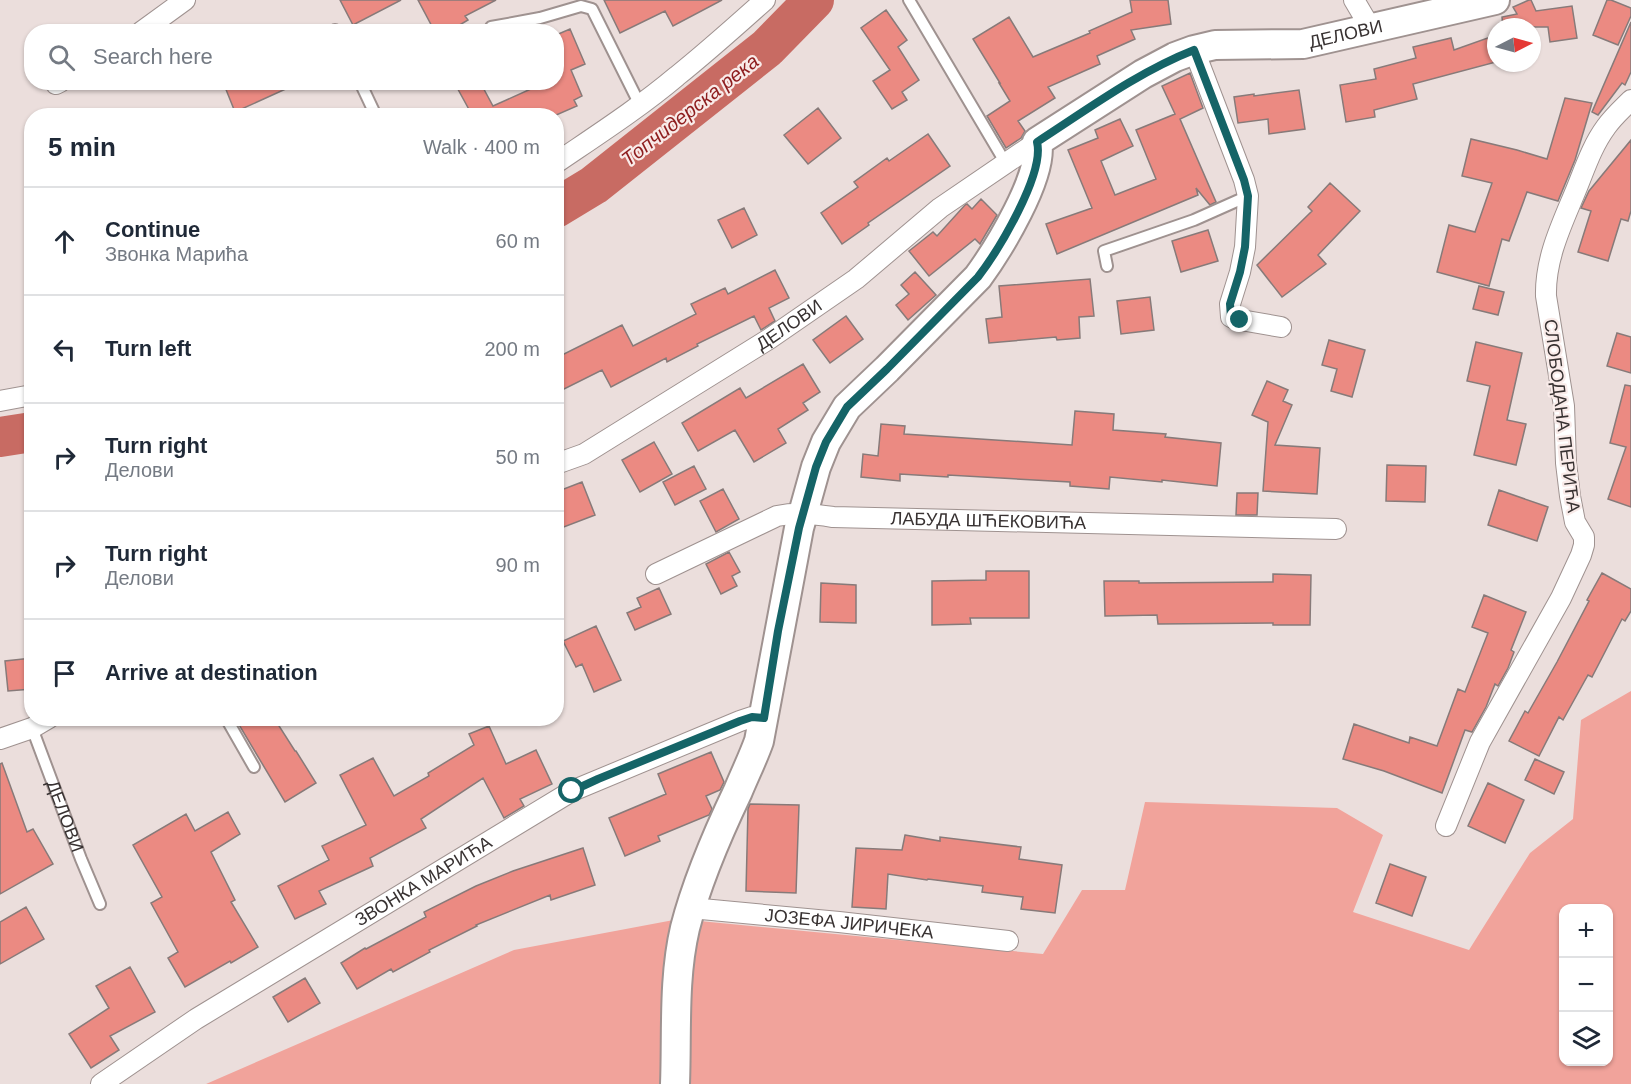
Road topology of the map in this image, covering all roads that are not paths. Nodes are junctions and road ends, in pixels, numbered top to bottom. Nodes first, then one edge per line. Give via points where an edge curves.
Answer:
1 (185, 0) edge
2 (765, 0) edge
3 (909, 0) edge
4 (1354, 0) edge
5 (1495, 0) edge
6 (152, 24) edge
7 (507, 24) edge
8 (1369, 30) junction
9 (1194, 50) junction
10 (364, 90) edge
11 (1631, 100) edge
12 (640, 105) junction
13 (372, 108) edge
14 (1037, 142) junction
15 (564, 158) edge
16 (1005, 162) junction
17 (1248, 196) junction
18 (1107, 266) dead end
19 (1281, 327) dead end
20 (24, 396) edge
21 (0, 401) edge
22 (564, 461) edge
23 (803, 513) junction
24 (1336, 529) dead end
25 (656, 574) dead end
26 (764, 718) junction
27 (32, 726) edge
28 (41, 726) edge
29 (231, 726) edge
30 (0, 739) edge
31 (254, 767) dead end
32 (1446, 826) dead end
33 (100, 904) dead end
34 (691, 909) junction
35 (1008, 941) dead end
36 (101, 1084) edge
37 (675, 1084) edge

1 - 6 street
2 - 12 street
3 - 16 lane
4 - 8 street
5 - 8 street, ДЕЛОВИ
7 - 12 lane via 581,6 592,9
8 - 9 street, ДЕЛОВИ via 1304,44 1215,45
9 - 14 street, ДЕЛОВИ via 1143,74
9 - 17 street
10 - 13 lane
11 - 32 street, СЛОБОДАНА ПЕРИЋА via 1610,121 1596,143 1556,241 1546,282 1564,406 1567,478 1584,545 1556,608 1480,742
12 - 15 street
14 - 16 street, ДЕЛОВИ
14 - 23 street via 1033,178 988,264 847,407 826,442
16 - 22 street, ДЕЛОВИ via 940,208 856,279 769,339 584,454
17 - 18 lane via 1194,220 1104,251
17 - 19 street via 1243,258 1229,312 1235,319
20 - 21 street
23 - 24 street, ЛАБУДА ШЋЕКОВИЋА via 833,517
23 - 25 street, ЛАБУДА ШЋЕКОВИЋА via 777,516
23 - 26 street
26 - 34 street via 751,764
26 - 36 street, ЗВОНКА МАРИЋА via 740,721 572,791 196,1019
27 - 30 street, ДЕЛОВИ
28 - 33 lane, ДЕЛОВИ via 81,859
29 - 31 lane
34 - 35 street, ЈОЗЕФА ЈИРИЧЕКА
34 - 37 street via 681,948

